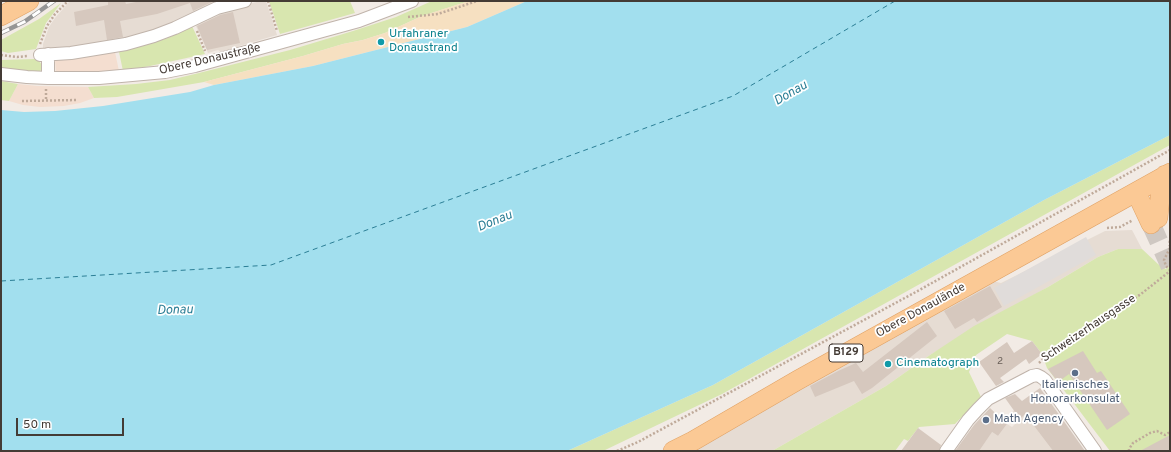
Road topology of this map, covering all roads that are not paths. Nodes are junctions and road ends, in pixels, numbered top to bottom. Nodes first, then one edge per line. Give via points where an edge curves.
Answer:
1 (29, 1) edge
2 (245, 1) edge
3 (412, 1) edge
4 (1, 16) edge
5 (1, 74) edge
6 (48, 78) junction
7 (1168, 174) edge
8 (1136, 192) junction
9 (673, 451) edge
10 (946, 451) edge
11 (1095, 451) edge

1 - 4 main road
2 - 6 street via 217,8 175,28 126,44 44,55
3 - 6 street, Obere Donaustraße via 360,21 173,71 100,78
5 - 6 street, Obere Donaustraße
7 - 8 main road, Obere Donaulände / B129
7 - 8 main road via 1155,221
8 - 9 main road, Obere Donaulände / B129
10 - 11 street, Schweizerhausgasse via 968,420 988,399 1037,375 1045,380

